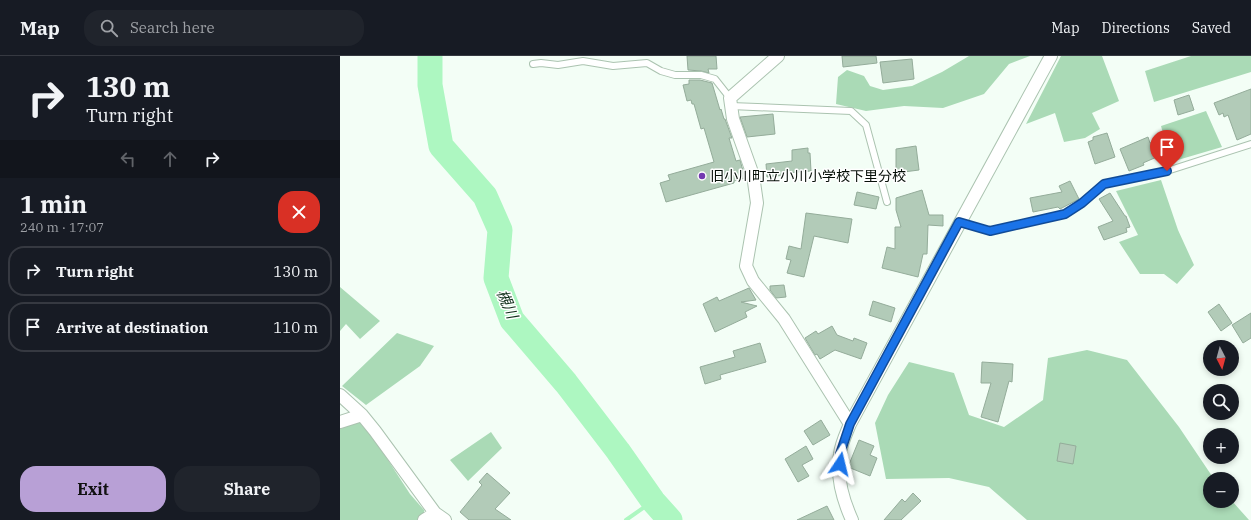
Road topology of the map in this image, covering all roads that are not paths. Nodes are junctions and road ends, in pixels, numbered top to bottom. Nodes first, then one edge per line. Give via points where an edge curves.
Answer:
1 (778, 56) edge
2 (1051, 56) edge
3 (533, 64) dead end
4 (731, 102) junction
5 (1251, 144) edge
6 (887, 202) dead end
7 (959, 222) junction
8 (340, 395) edge
9 (362, 415) junction
10 (340, 422) edge
11 (850, 424) junction
12 (435, 513) junction
13 (424, 520) edge
14 (445, 520) edge
15 (852, 520) edge

1 - 4 street
2 - 7 street
3 - 4 lane via 558,65 583,61 613,66 647,63 676,76 701,75 715,79
4 - 6 lane via 851,111 866,125
4 - 11 street via 733,119 753,175 757,203 746,266 753,281 784,319
5 - 7 lane via 1167,171 1104,184 1065,214 990,231
7 - 11 street
8 - 9 street
9 - 10 street
9 - 12 street
11 - 15 street via 840,454 839,474 844,502
12 - 13 street
12 - 14 street

